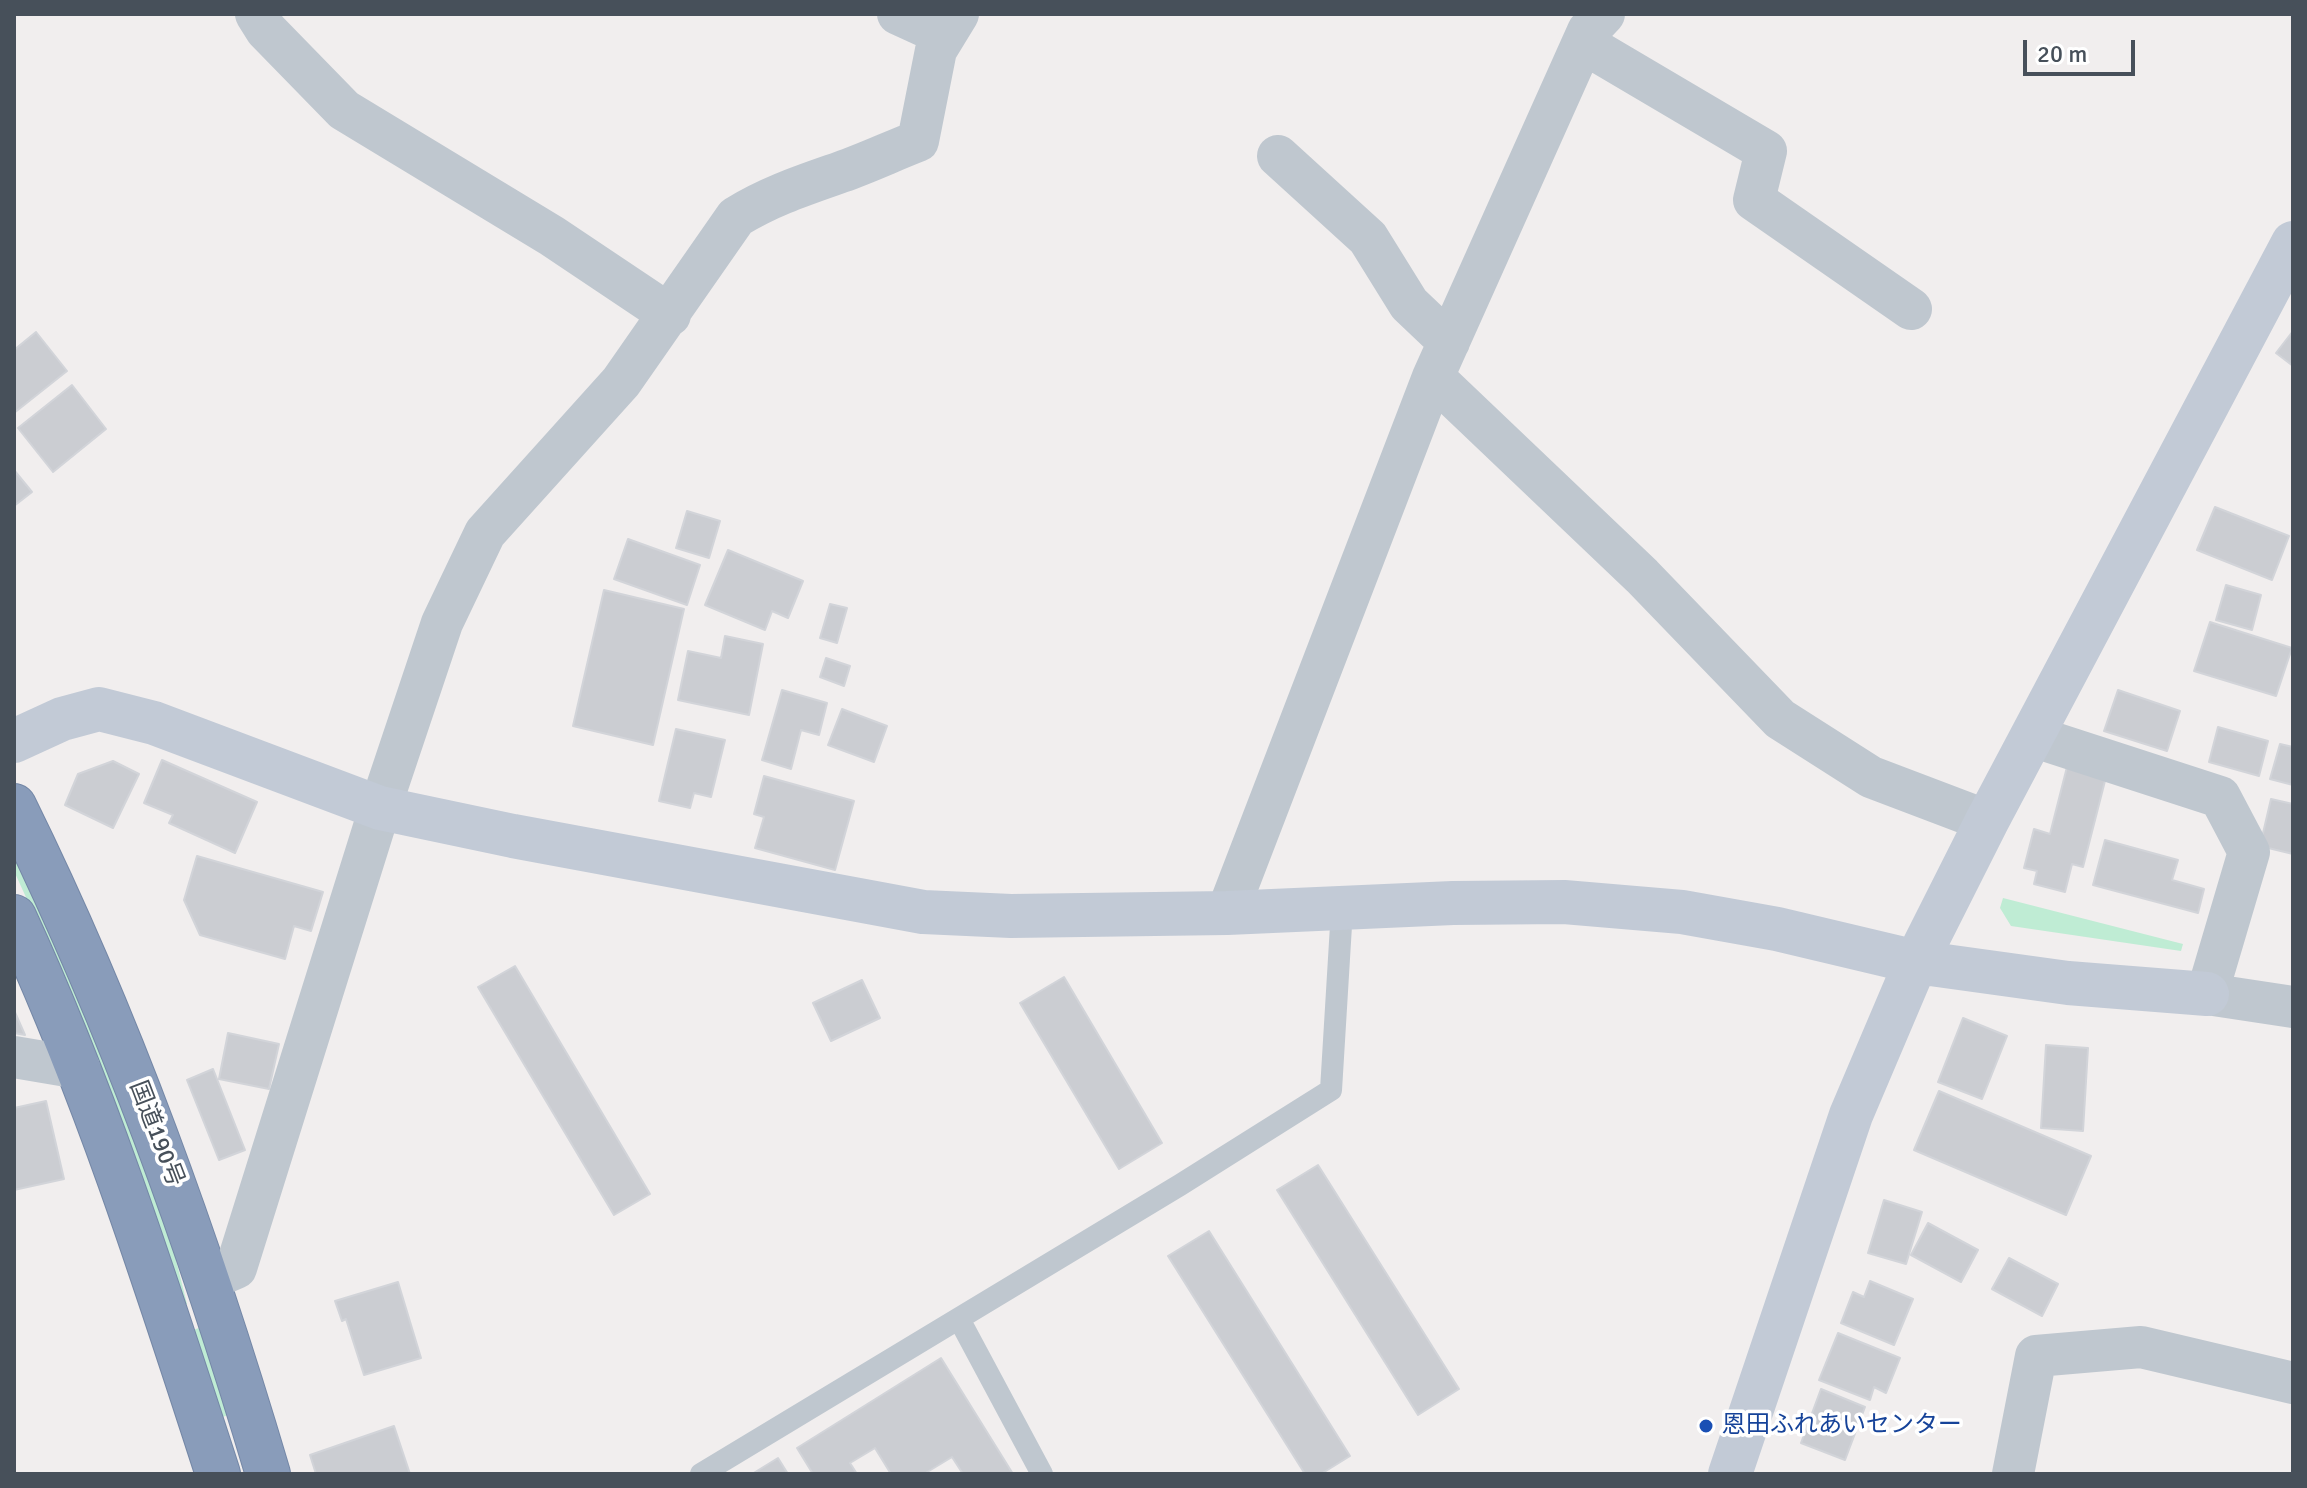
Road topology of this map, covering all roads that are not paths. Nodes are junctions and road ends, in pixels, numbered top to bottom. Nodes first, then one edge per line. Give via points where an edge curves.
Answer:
1 (256, 14) edge
2 (898, 14) edge
3 (951, 25) edge
4 (1594, 28) edge
5 (1278, 156) dead end
6 (2293, 243) edge
7 (1911, 309) dead end
8 (670, 315) junction
9 (1441, 360) junction
10 (2032, 736) junction
11 (14, 741) edge
12 (14, 806) edge
13 (380, 808) junction
14 (1987, 821) junction
15 (1342, 909) junction
16 (1227, 913) junction
17 (14, 917) edge
18 (1916, 962) junction
19 (2207, 994) junction
20 (2293, 1007) edge
21 (14, 1057) edge
22 (79, 1068) junction
23 (208, 1280) junction
24 (959, 1319) junction
25 (2293, 1383) edge
26 (254, 1469) edge
27 (218, 1474) edge
28 (701, 1474) edge
29 (1042, 1474) edge
30 (1730, 1474) edge
31 (2013, 1474) edge

1 - 8 street via 344,110 552,236
2 - 3 street
3 - 8 street via 936,50 918,141 794,187 736,217
4 - 7 street via 1766,151 1754,200
4 - 9 street
5 - 9 street via 1368,238
6 - 10 street
8 - 13 street via 621,382 485,533 442,623
9 - 14 street via 1780,719 1871,777
9 - 16 street
10 - 14 street
10 - 19 street via 2220,797 2249,852
11 - 13 street via 99,709 154,723
12 - 23 highway, 国道190号 via 111,1017
13 - 16 street via 923,912
13 - 23 street via 236,1268
14 - 18 street
15 - 16 street
15 - 18 street via 1564,902 1667,911 1777,929
15 - 24 lane via 1331,1090
17 - 22 highway, 国道190号
18 - 19 street via 2068,983
18 - 30 street via 1851,1115
19 - 20 street
21 - 22 street
22 - 27 highway, 国道190号
23 - 26 highway, 国道190号
24 - 28 lane
24 - 29 lane
25 - 31 street via 2141,1347 2036,1356

